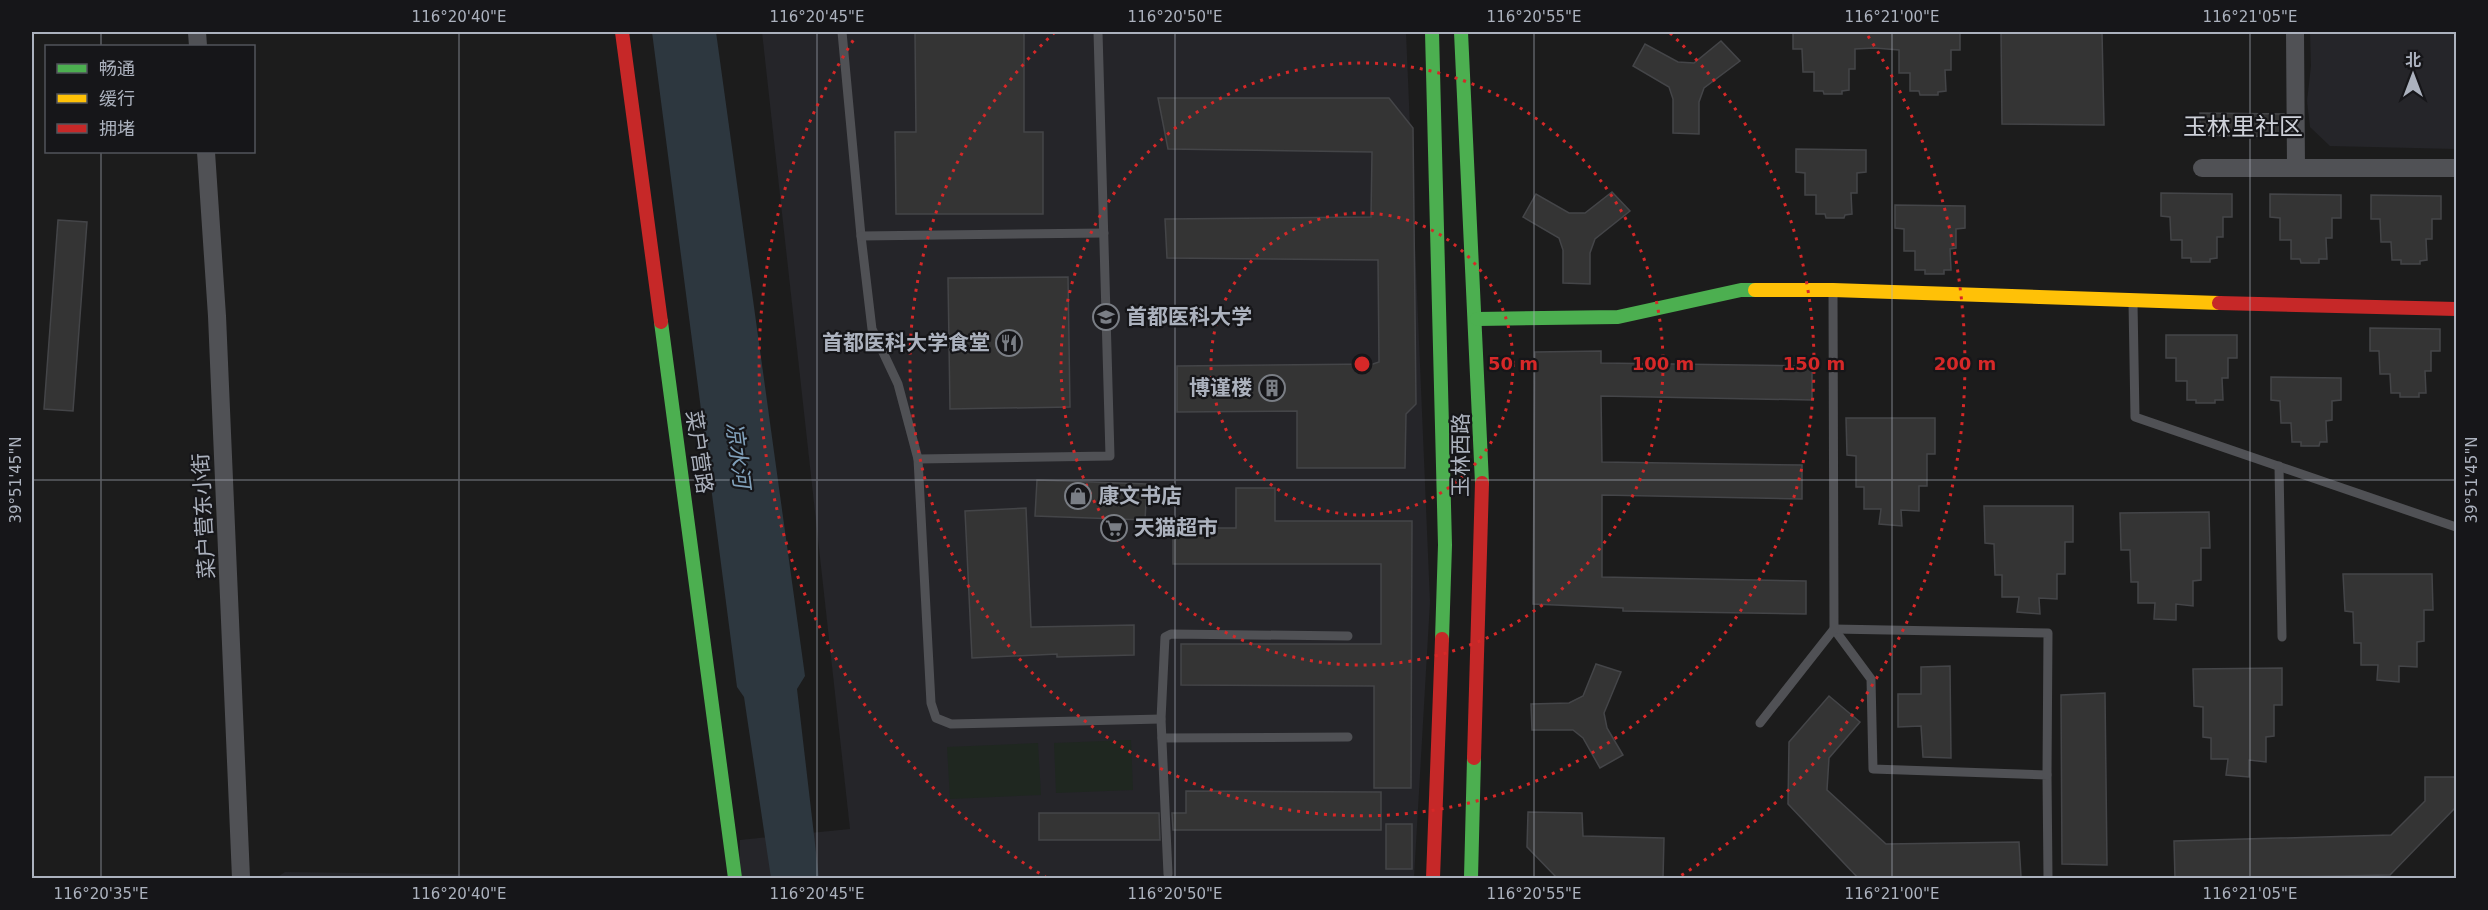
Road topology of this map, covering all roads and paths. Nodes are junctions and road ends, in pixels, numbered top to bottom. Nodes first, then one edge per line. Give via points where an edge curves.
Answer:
1 (622, 32) edge
2 (842, 32) edge
3 (1098, 32) edge
4 (1432, 32) edge
5 (1461, 32) edge
6 (2295, 32) edge
7 (206, 153) edge
8 (2202, 168) dead end
9 (2296, 168) junction
10 (2457, 168) edge
11 (1104, 233) junction
12 (861, 236) junction
13 (1833, 290) junction
14 (2133, 301) junction
15 (2457, 309) edge
16 (1477, 319) junction
17 (918, 459) junction
18 (2279, 466) junction
19 (2457, 527) edge
20 (1834, 629) junction
21 (1348, 636) dead end
22 (2282, 638) dead end
23 (1161, 719) junction
24 (1760, 723) dead end
25 (1348, 737) dead end
26 (1162, 738) junction
27 (2047, 775) junction
28 (1168, 874) dead end
29 (241, 879) edge
30 (735, 879) edge
31 (1433, 879) edge
32 (1471, 879) edge
33 (2048, 879) edge

1 - 30 street, 菜户营路
2 - 12 lane
3 - 11 lane
4 - 31 street, 玉林西路 via 1445,545
5 - 16 street, 玉林西路
6 - 9 street
7 - 29 street, 菜户营东小街 via 217,316
8 - 9 street
9 - 10 street
11 - 12 lane
11 - 17 lane via 1110,456
12 - 17 lane via 872,329 898,384
13 - 14 street
13 - 16 street via 1741,290 1618,317
13 - 20 lane
14 - 15 street
14 - 18 lane via 2135,417
16 - 32 street, 玉林西路 via 1483,464
17 - 23 lane via 931,703 936,718 951,724
18 - 19 lane
18 - 22 lane
20 - 24 lane
20 - 27 lane via 1871,679 1873,769
20 - 27 lane via 2048,633
21 - 23 lane via 1171,634 1164,643
23 - 26 lane
25 - 26 lane
26 - 28 lane
27 - 33 lane

